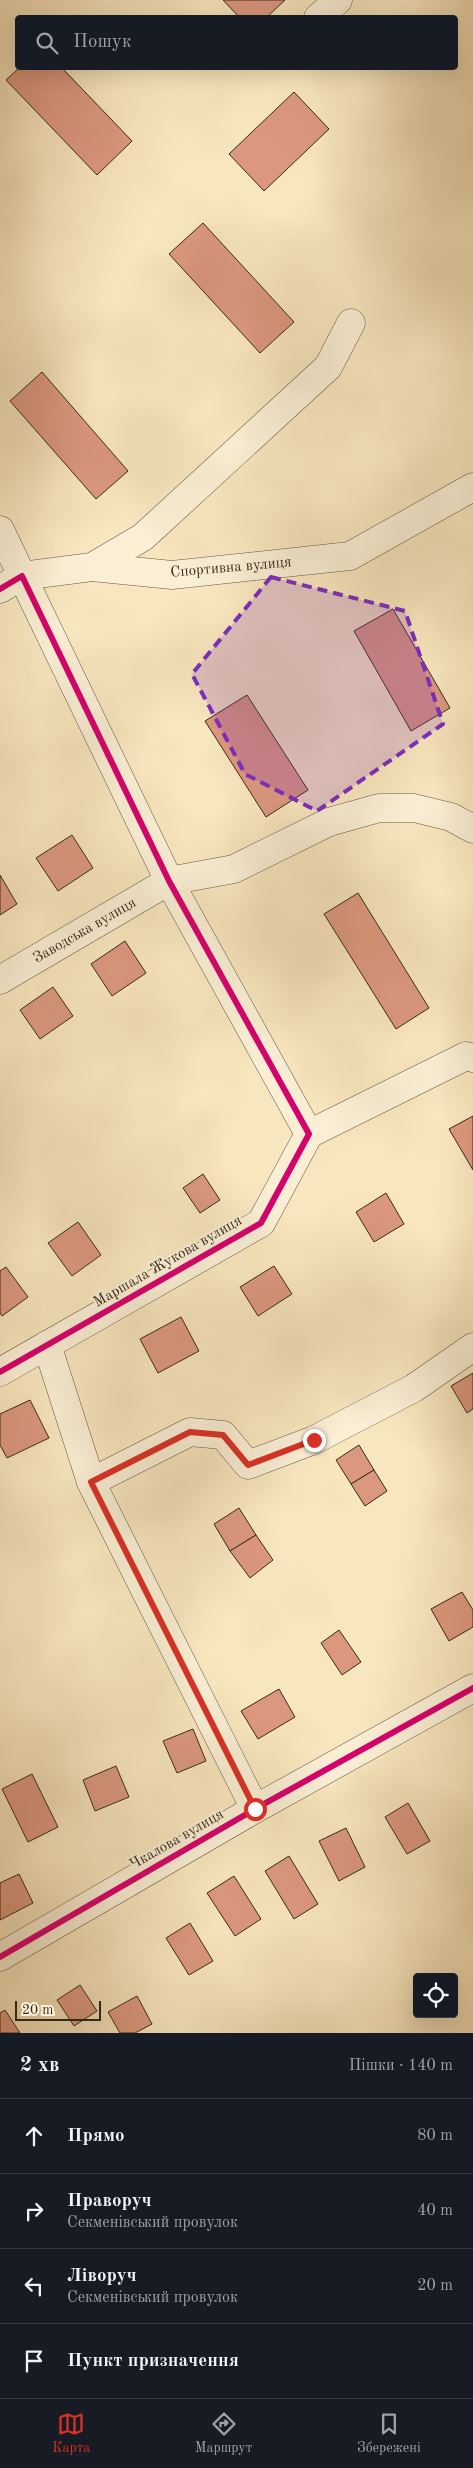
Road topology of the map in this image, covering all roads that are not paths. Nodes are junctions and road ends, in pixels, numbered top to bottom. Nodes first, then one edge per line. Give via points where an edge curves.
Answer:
1 (338, 0) edge
2 (321, 15) edge
3 (351, 323) dead end
4 (473, 487) edge
5 (0, 530) edge
6 (92, 567) junction
7 (11, 582) edge
8 (473, 830) edge
9 (169, 881) junction
10 (0, 980) edge
11 (473, 1058) edge
12 (309, 1134) junction
13 (47, 1346) junction
14 (473, 1347) edge
15 (0, 1372) edge
16 (91, 1482) junction
17 (473, 1688) edge
18 (255, 1809) junction
19 (0, 1957) edge

1 - 2 street
3 - 6 street via 328,367 143,537
4 - 6 street, Спортивна вулиця via 350,556 172,575
5 - 7 street
6 - 7 street, Спортивна вулиця
7 - 9 street
8 - 9 street, Заводська вулиця via 451,818 414,808 379,808 330,822 234,869
9 - 10 street, Заводська вулиця
9 - 12 street
11 - 12 street via 466,1056
12 - 13 street, Маршала Жукова вулиця via 261,1223
13 - 15 street, Маршала Жукова вулиця
13 - 16 street
14 - 16 street via 414,1388 314,1440 248,1465 223,1435 190,1432
16 - 18 street
17 - 18 street, Чкалова вулиця
18 - 19 street, Чкалова вулиця

